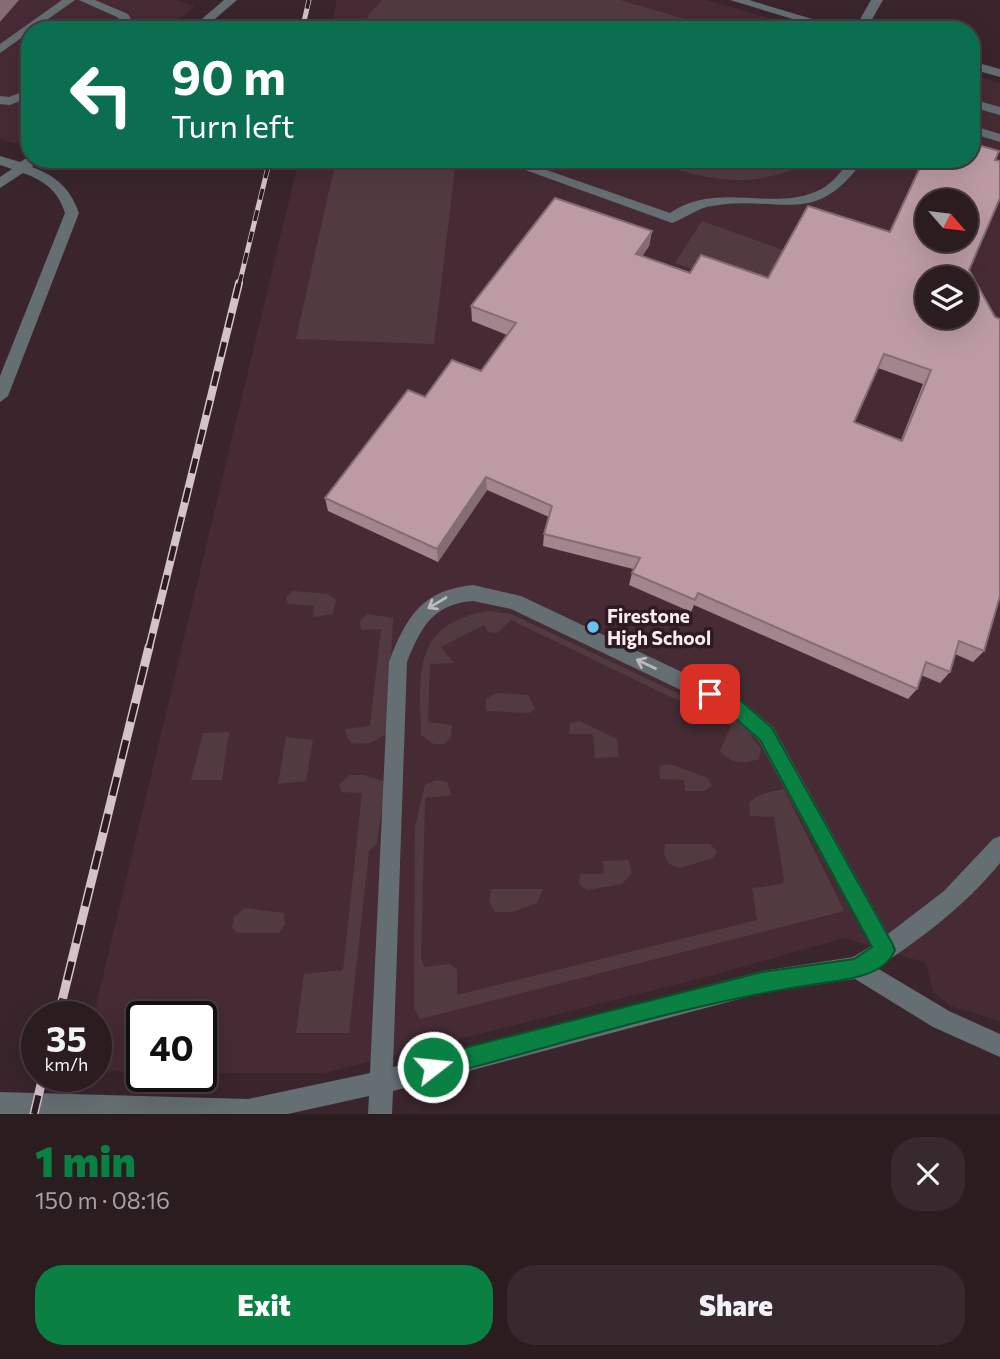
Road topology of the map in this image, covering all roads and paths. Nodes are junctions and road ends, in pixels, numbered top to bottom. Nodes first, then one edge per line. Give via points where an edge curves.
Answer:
1 (69, 0) edge
2 (85, 0) edge
3 (208, 0) edge
4 (736, 0) edge
5 (877, 0) edge
6 (228, 3) edge
7 (39, 21) edge
8 (126, 21) edge
9 (206, 21) edge
10 (810, 21) edge
11 (865, 21) edge
12 (21, 34) edge
13 (0, 49) edge
14 (980, 67) edge
15 (1000, 73) edge
16 (21, 97) edge
17 (0, 100) edge
18 (980, 105) edge
19 (1000, 111) edge
20 (980, 132) edge
21 (1000, 138) edge
22 (0, 160) edge
23 (21, 163) edge
24 (22, 168) edge
25 (33, 168) edge
26 (527, 168) edge
27 (853, 168) edge
28 (0, 184) edge
29 (0, 396) edge
30 (1000, 846) edge
31 (885, 950) junction
32 (857, 968) junction
33 (1000, 1046) edge
34 (382, 1082) junction
35 (0, 1104) edge
36 (380, 1114) edge

1 - 7 street
2 - 8 street via 124,16
3 - 6 street
4 - 10 street
5 - 11 street
6 - 9 street
12 - 13 street
14 - 15 street
16 - 17 street
18 - 19 street
20 - 21 street
22 - 23 street
24 - 28 street
25 - 29 street via 68,197 72,213
26 - 27 street via 672,218 692,206 789,203 824,194
30 - 31 street via 959,893
31 - 32 street
31 -> 34 street via 794,782 756,722 734,706 515,602 490,593 462,593 432,604 416,620 398,662
32 - 33 street via 941,1019
32 - 34 street via 762,982
34 - 35 street via 248,1111
34 - 36 street

